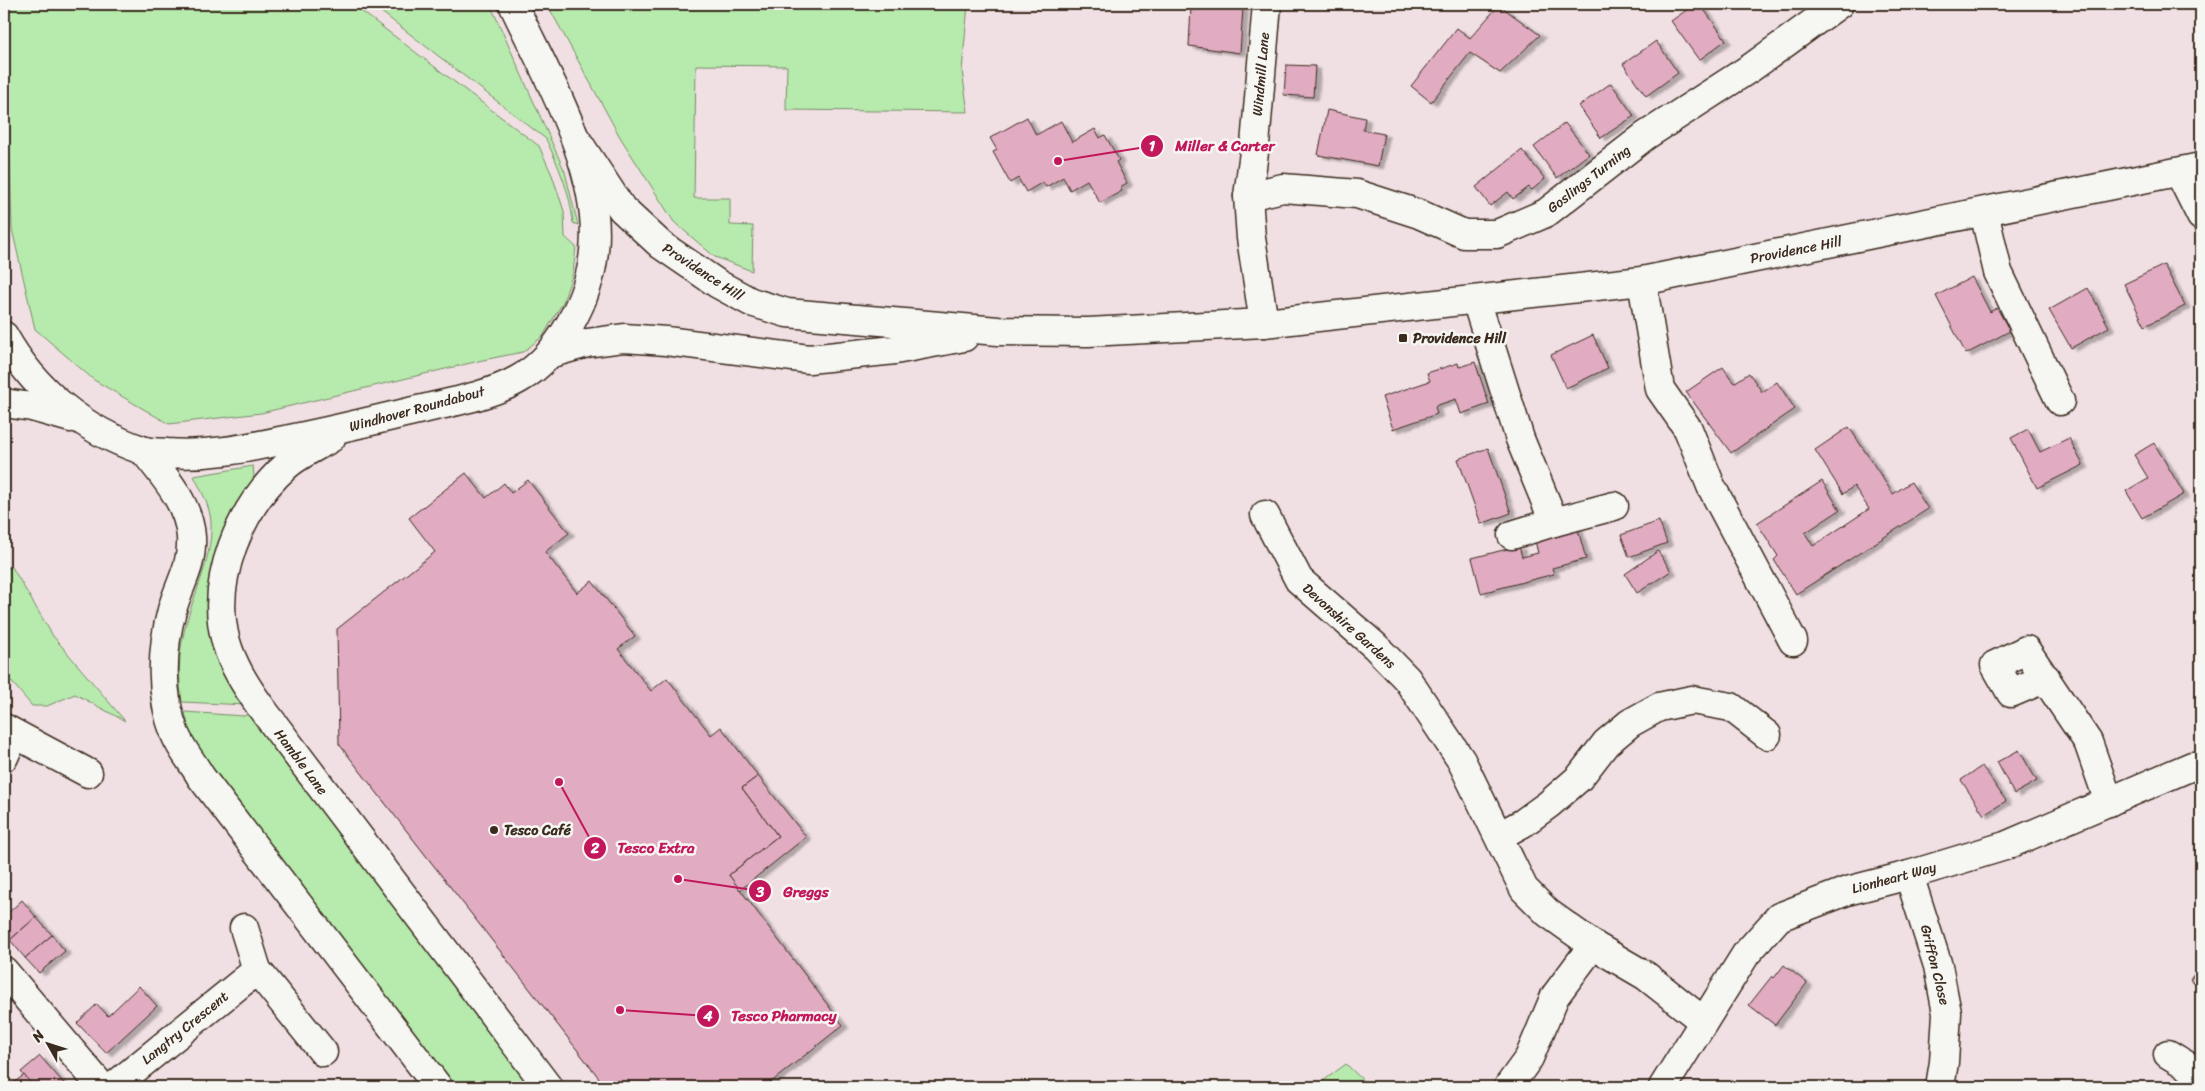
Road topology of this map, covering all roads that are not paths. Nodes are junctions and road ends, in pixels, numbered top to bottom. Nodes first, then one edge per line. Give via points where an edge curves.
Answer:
1 (513, 4) edge
2 (1267, 4) edge
3 (1839, 4) edge
4 (576, 140) junction
5 (2190, 170) edge
6 (1248, 196) junction
7 (1984, 212) junction
8 (2201, 216) edge
9 (1642, 281) junction
10 (1476, 300) junction
11 (1264, 323) junction
12 (998, 331) junction
13 (4, 336) edge
14 (552, 353) junction
15 (2060, 401) dead end
16 (4, 403) edge
17 (80, 421) junction
18 (346, 428) junction
19 (144, 451) junction
20 (1614, 506) dead end
21 (1265, 515) dead end
22 (1554, 522) junction
23 (1512, 534) dead end
24 (1793, 642) dead end
25 (2046, 678) dead end
26 (1768, 735) dead end
27 (7, 739) edge
28 (2201, 766) edge
29 (88, 773) dead end
30 (2109, 802) junction
31 (1499, 836) junction
32 (1909, 875) junction
33 (244, 928) dead end
34 (1593, 945) junction
35 (257, 970) junction
36 (4, 971) edge
37 (1704, 1021) junction
38 (323, 1052) dead end
39 (2168, 1054) dead end
40 (2201, 1074) edge
41 (102, 1087) edge
42 (113, 1087) edge
43 (438, 1087) edge
44 (548, 1087) edge
45 (1508, 1087) edge
46 (1663, 1087) edge
47 (1940, 1087) edge

1 - 4 street, Windhover Roundabout
2 - 6 street, Windmill Lane
3 - 6 street, Goslings Turning via 1752,67 1645,136 1546,213 1497,234 1464,234 1419,214 1357,194 1283,188
4 - 12 street, Providence Hill via 622,209 661,245 751,302 787,313
4 - 14 street, Windhover Roundabout via 591,194 594,252 583,296
5 - 7 street, Providence Hill
5 - 8 street
6 - 11 street, Windmill Lane via 1250,238
7 - 9 street, Providence Hill
7 - 15 street via 1998,272
9 - 10 street, Providence Hill
9 - 24 street via 1660,389 1688,429 1711,486
10 - 11 street, Providence Hill
10 - 22 street via 1520,439
11 - 12 street, Providence Hill via 1088,332
12 - 14 street, Providence Hill via 895,350 809,359 624,338 586,343
13 - 17 street, Windhover Roundabout via 34,378
14 - 18 street, Windhover Roundabout via 520,379 472,397
16 - 17 street via 32,407
17 - 19 street, Windhover Roundabout
18 - 19 street, Windhover Roundabout via 206,454
18 - 44 street, Hamble Lane via 286,466 254,502 225,569 221,602 226,641 238,673 260,706
19 - 43 street via 182,504 191,536 190,564 172,610 163,657 167,706 176,736 201,777
20 - 22 street
21 - 31 street, Devonshire Gardens via 1299,580 1375,646 1407,679 1461,760
22 - 23 street
25 - 30 street via 2088,742
26 - 31 street via 1738,701 1692,700 1659,707 1630,723 1606,744 1578,778 1549,804
27 - 29 street
28 - 30 street, Lionheart Way via 2192,766
30 - 32 street, Lionheart Way via 2005,846
31 - 34 street, Devonshire Gardens via 1524,889 1548,913
32 - 37 street, Lionheart Way via 1848,891 1778,917 1746,954
32 - 47 street, Griffon Close via 1938,966 1947,1014
33 - 35 street
34 - 37 street, Devonshire Gardens via 1646,976
34 - 45 street via 1555,996 1529,1058
35 - 38 street
35 - 42 street, Langtry Crescent
36 - 41 street
37 - 46 street, Lionheart Way
39 - 40 street

